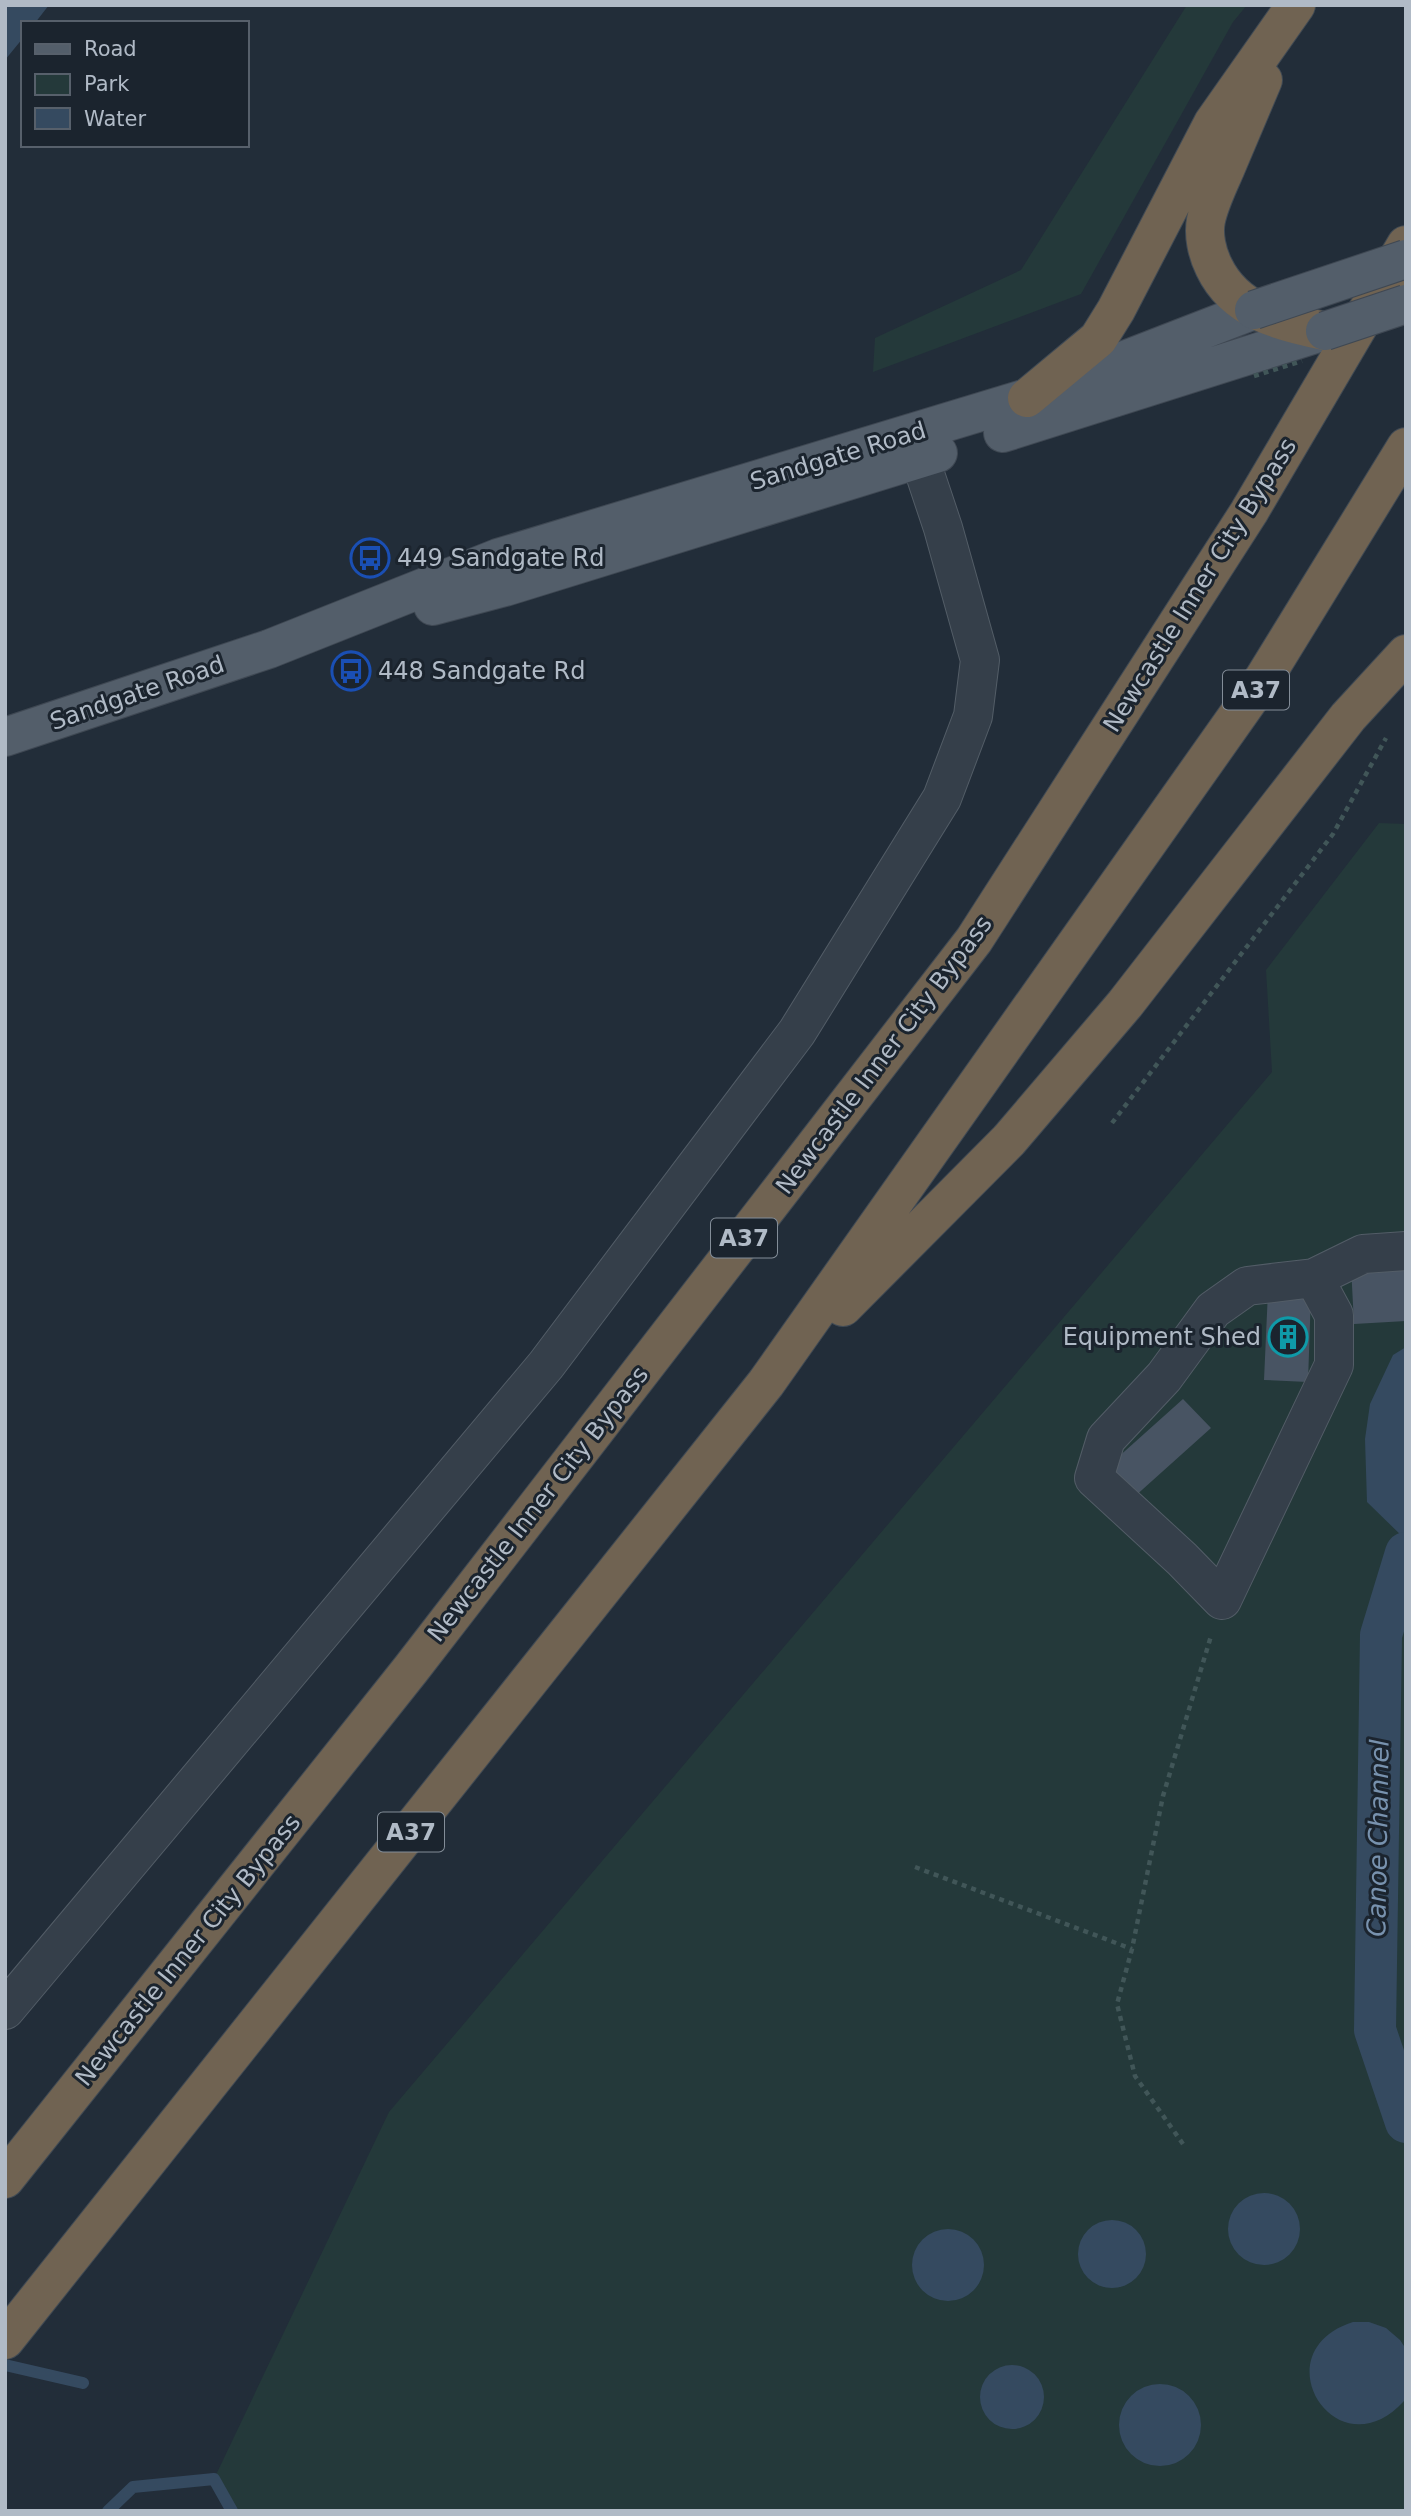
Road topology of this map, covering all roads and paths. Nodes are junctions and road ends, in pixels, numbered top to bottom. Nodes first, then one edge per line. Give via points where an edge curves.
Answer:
1 (1295, 6) edge
2 (1406, 245) edge
3 (1406, 259) edge
4 (1406, 304) edge
5 (1255, 310) junction
6 (1325, 331) junction
7 (1027, 398) junction
8 (1406, 447) edge
9 (920, 459) junction
10 (269, 649) junction
11 (1406, 654) edge
12 (1389, 732) dead end
13 (5, 737) edge
14 (1112, 1123) dead end
15 (1406, 1251) edge
16 (1314, 1278) junction
17 (766, 1383) junction
18 (1222, 1600) junction
19 (915, 1867) dead end
20 (1132, 1949) junction
21 (5, 2010) edge
22 (1183, 2144) dead end
23 (5, 2179) edge
24 (5, 2340) edge

1 - 5 highway via 1205,222 1210,259 1221,282
1 - 7 highway via 1213,123 1098,339
2 - 23 highway, Newcastle Inner City Bypass / A37 via 1249,512 974,940 411,1669
3 - 5 main road, Sandgate Road, bridge
4 - 6 main road, Sandgate Road, bridge
5 - 6 highway via 1288,324
5 - 7 main road, Sandgate Road
6 - 9 main road, Sandgate Road
7 - 10 main road, Sandgate Road via 498,558
8 - 17 highway, A37 via 1265,678
9 - 10 main road, Sandgate Road via 505,587
9 - 21 lane via 980,660 973,716 942,798 797,1032 546,1365
10 - 13 main road, Sandgate Road
11 - 17 highway via 1348,717 1125,1004 1009,1140
12 - 14 path via 1333,834
15 - 16 lane via 1363,1254
16 - 18 lane via 1334,1315 1334,1365
16 - 18 lane via 1247,1286 1213,1310 1164,1377 1106,1439 1094,1478
17 - 24 highway, A37
18 - 20 path via 1163,1796
19 - 20 path
20 - 22 path via 1117,2004 1135,2076

